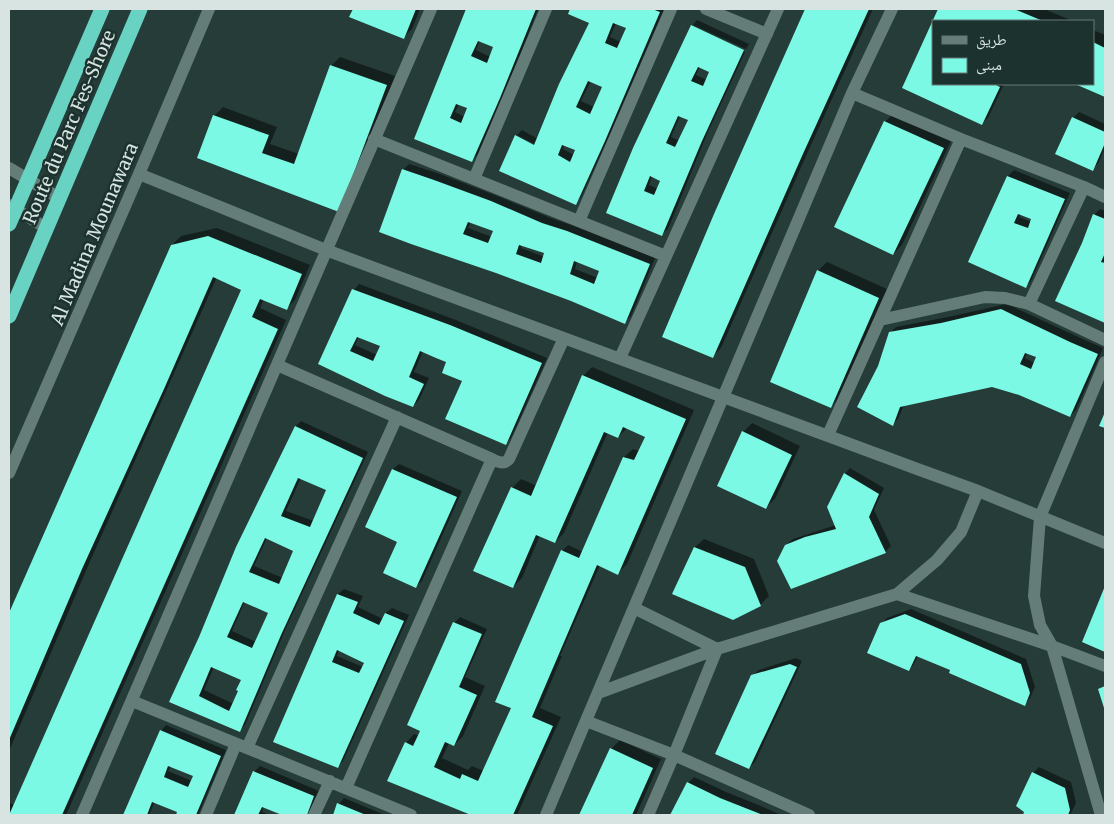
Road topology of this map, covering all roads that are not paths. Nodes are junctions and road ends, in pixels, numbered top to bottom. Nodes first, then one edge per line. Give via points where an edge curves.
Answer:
1 (102, 9) edge
2 (140, 9) edge
3 (209, 9) edge
4 (430, 9) edge
5 (546, 9) edge
6 (671, 9) edge
7 (706, 9) edge
8 (778, 9) edge
9 (892, 9) edge
10 (767, 34) junction
11 (852, 93) junction
12 (374, 139) junction
13 (961, 139) junction
14 (9, 168) edge
15 (139, 174) junction
16 (28, 179) junction
17 (474, 179) junction
18 (1084, 187) junction
19 (1105, 197) edge
20 (59, 198) junction
21 (12, 207) edge
22 (579, 221) junction
23 (9, 224) edge
24 (46, 228) junction
25 (326, 250) junction
26 (666, 256) junction
27 (1029, 304) junction
28 (9, 316) edge
29 (880, 320) junction
30 (564, 338) junction
31 (1105, 340) edge
32 (620, 358) junction
33 (1105, 362) edge
34 (277, 365) junction
35 (724, 397) junction
36 (396, 417) junction
37 (828, 435) junction
38 (492, 459) junction
39 (9, 473) edge
40 (978, 491) junction
41 (1040, 517) junction
42 (1105, 543) edge
43 (898, 594) junction
44 (634, 608) junction
45 (1052, 646) junction
46 (717, 648) junction
47 (1105, 666) edge
48 (598, 693) junction
49 (132, 701) junction
50 (586, 721) junction
51 (242, 746) junction
52 (674, 755) junction
53 (330, 781) junction
54 (346, 788) junction
55 (82, 815) edge
56 (206, 815) edge
57 (314, 815) edge
58 (411, 815) edge
59 (546, 815) edge
60 (648, 815) edge
61 (809, 815) edge
62 (1101, 815) edge

1 - 16 highway, Route du Parc Fes-Shore
2 - 20 highway, Route du Parc Fes-Shore
3 - 15 street, Al Madina Mounawara
4 - 12 street
5 - 17 street
6 - 22 street
7 - 10 street
8 - 10 street
9 - 11 street
10 - 26 street
11 - 13 street
11 - 35 street
12 - 17 street
12 - 25 street
13 - 18 street
13 - 29 street
14 - 16 street
15 - 25 street
15 - 39 street, Al Madina Mounawara
16 - 20 street
16 - 21 highway, Route du Parc Fes-Shore
17 - 22 street
18 - 19 street
18 - 27 street
20 - 24 highway, Route du Parc Fes-Shore
21 - 23 highway, Route du Parc Fes-Shore
21 - 24 street
22 - 26 street
24 - 28 highway, Route du Parc Fes-Shore
25 - 30 street
25 - 34 street
26 - 32 street
27 - 29 street via 985,297
27 - 31 street
29 - 37 street
30 - 32 street
30 - 38 street via 509,459 504,463
32 - 35 street
33 - 41 street
34 - 36 street
34 - 49 street
35 - 37 street
35 - 44 street
36 - 38 street
36 - 51 street
37 - 40 street
38 - 54 street
40 - 41 street
40 - 43 street via 960,532 937,560
41 - 42 street
41 - 45 street via 1034,596 1040,625
43 - 45 street
43 - 46 street
44 - 46 street
44 - 48 street
45 - 47 street
45 - 62 street
46 - 48 street
46 - 52 street
48 - 50 street
49 - 51 street
49 - 55 street
50 - 52 street
50 - 59 street
51 - 53 street
51 - 56 street
52 - 60 street
52 - 61 street
53 - 54 street
53 - 57 street
54 - 58 street

